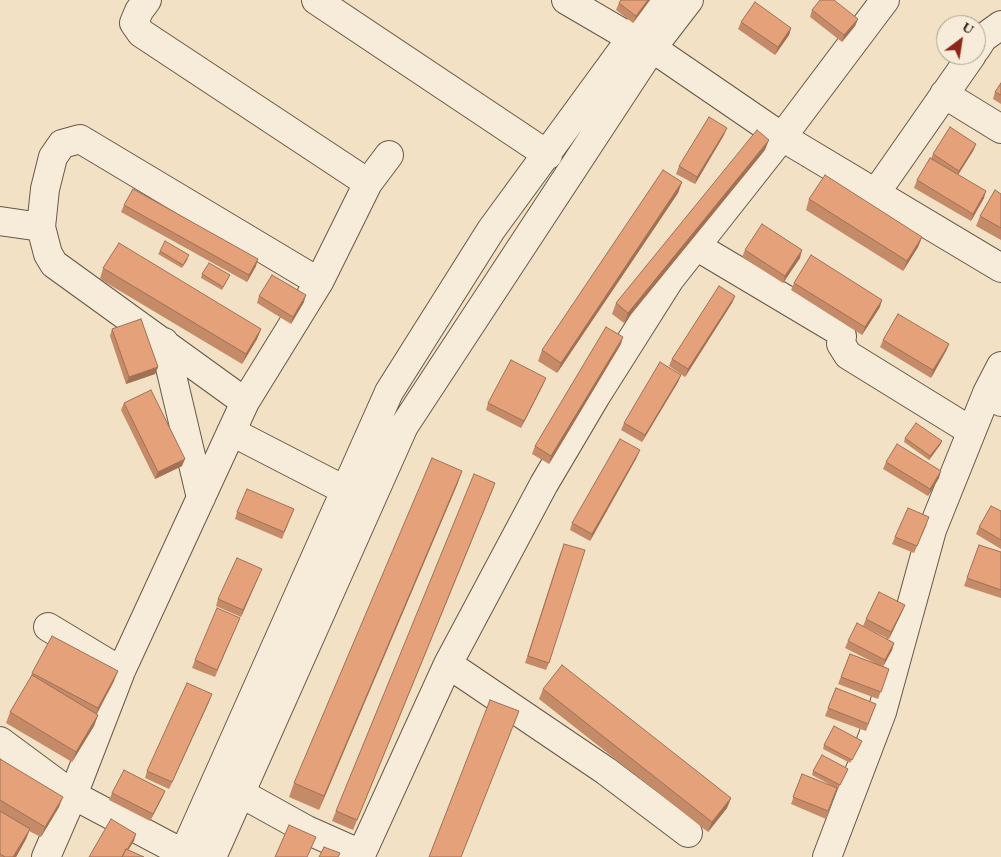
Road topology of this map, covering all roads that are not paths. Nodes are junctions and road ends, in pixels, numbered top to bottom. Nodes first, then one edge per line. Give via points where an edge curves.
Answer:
1 (147, 0) edge
2 (316, 0) edge
3 (566, 0) edge
4 (659, 0) edge
5 (689, 0) edge
6 (885, 0) edge
7 (1001, 25) edge
8 (986, 36) edge
9 (642, 43) junction
10 (965, 65) edge
11 (944, 94) junction
12 (1001, 129) edge
13 (782, 137) junction
14 (389, 155) dead end
15 (548, 155) junction
16 (368, 183) junction
17 (875, 194) junction
18 (0, 221) edge
19 (41, 227) junction
20 (696, 246) junction
21 (1001, 268) edge
22 (319, 282) junction
23 (164, 342) junction
24 (1001, 366) edge
25 (395, 384) junction
26 (994, 398) edge
27 (245, 402) junction
28 (419, 402) junction
29 (972, 431) junction
30 (232, 432) junction
31 (346, 489) junction
32 (201, 498) junction
33 (370, 503) junction
34 (48, 627) dead end
35 (448, 664) junction
36 (121, 671) junction
37 (0, 741) edge
38 (228, 786) junction
39 (73, 795) junction
40 (688, 833) dead end
41 (185, 856) edge
42 (360, 856) edge
43 (46, 857) edge
44 (212, 857) edge
45 (827, 857) edge

1 - 16 street via 134,23 141,34
2 - 15 street
3 - 9 street
4 - 9 street
5 - 9 street
6 - 13 street
7 - 8 street
9 - 13 street
9 - 15 street
9 - 28 street
10 - 11 street
11 - 12 street
11 - 17 street
13 - 17 street
13 - 20 street
14 - 16 street
15 - 25 street via 491,230
16 - 22 street
17 - 21 street
18 - 19 street
19 - 22 street via 53,157 62,144 80,139
19 - 23 street via 54,264
20 - 29 street via 837,330 848,355
20 - 35 street via 670,279 596,396 544,484
22 - 27 street
23 - 27 street
23 - 32 street
24 - 26 street
25 - 28 street
25 - 31 street
26 - 29 street
27 - 30 street
28 - 33 street via 404,426
29 - 45 street via 932,530 882,712
30 - 31 street
30 - 32 street
31 - 33 street
31 - 38 street
32 - 36 street
33 - 38 street
34 - 36 street
35 - 40 street via 606,771
35 - 42 street
36 - 39 street
37 - 39 street
38 - 41 street
38 - 42 street
38 - 44 street
39 - 41 street
39 - 43 street

